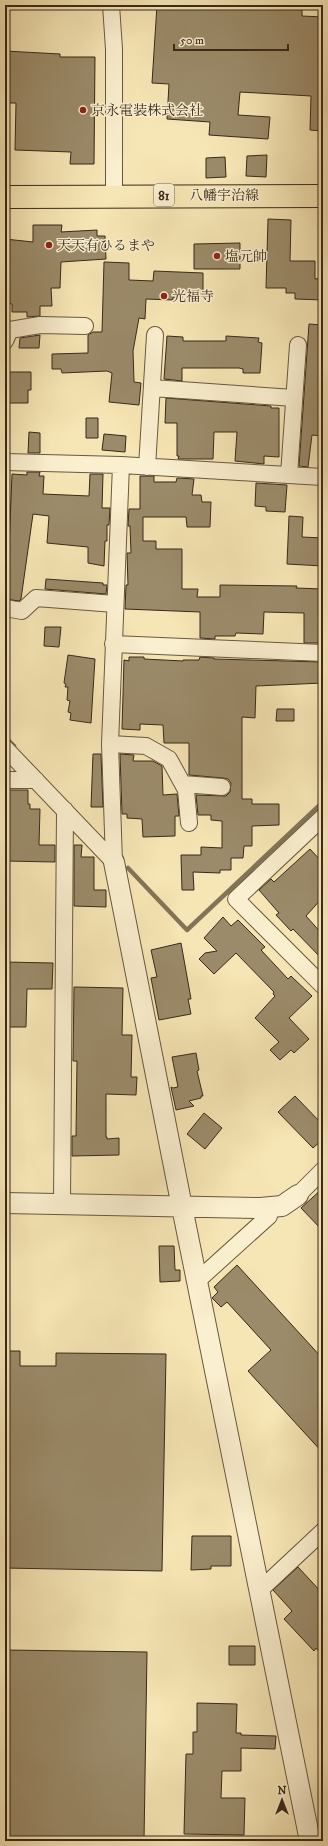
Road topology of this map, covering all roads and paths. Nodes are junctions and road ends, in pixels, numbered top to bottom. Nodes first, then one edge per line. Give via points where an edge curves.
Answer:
1 (111, 5) edge
2 (114, 195) junction
3 (323, 196) edge
4 (5, 197) edge
5 (85, 326) dead end
6 (155, 335) dead end
7 (5, 341) edge
8 (298, 345) dead end
9 (152, 388) junction
10 (294, 398) junction
11 (5, 462) edge
12 (121, 465) junction
13 (147, 467) junction
14 (289, 475) junction
15 (323, 477) edge
16 (115, 604) junction
17 (5, 608) edge
18 (113, 644) junction
19 (323, 653) edge
20 (110, 744) junction
21 (5, 748) edge
22 (5, 780) edge
23 (36, 780) junction
24 (183, 784) junction
25 (222, 787) dead end
26 (65, 810) junction
27 (323, 817) edge
28 (189, 823) dead end
29 (114, 862) junction
30 (323, 986) edge
31 (323, 1170) edge
32 (298, 1195) joint
33 (5, 1203) edge
34 (62, 1204) junction
35 (182, 1207) junction
36 (269, 1216) dead end
37 (197, 1281) junction
38 (323, 1531) edge
39 (259, 1591) junction
40 (310, 1841) edge

1 - 2 street via 114,49
2 - 3 main road, 八幡宇治線 / 81
2 - 4 main road, 八幡宇治線 / 81
5 - 7 street via 40,325 10,330
6 - 9 street
8 - 10 street
9 - 10 street
9 - 13 street
10 - 14 street
11 - 12 street
12 - 13 street
12 - 16 street
13 - 14 street
14 - 15 street
16 - 17 street via 36,598 22,611
16 - 18 street
18 - 19 street
18 - 20 street
20 - 24 street via 146,746 169,759
20 - 29 street
21 - 23 street
22 - 23 street
23 - 26 street
24 - 25 street
24 - 28 street via 186,790
26 - 29 street
26 - 34 street
27 - 30 street via 236,899
29 - 35 street
31 - 32 street
32 - 35 street via 282,1206
33 - 34 street
34 - 35 street
35 - 37 street
36 - 37 street
37 - 39 street
38 - 39 street
39 - 40 street

